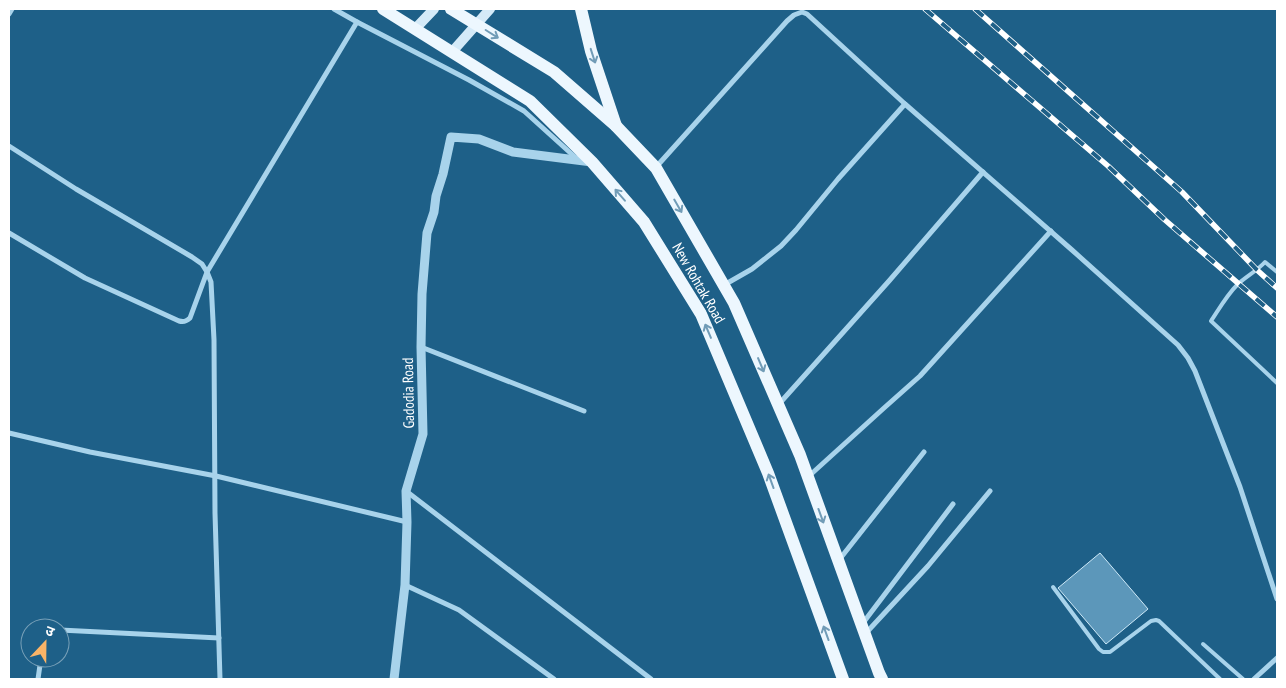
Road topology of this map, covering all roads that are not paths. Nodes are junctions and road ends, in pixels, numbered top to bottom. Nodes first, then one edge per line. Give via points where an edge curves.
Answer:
1 (12, 9) edge
2 (334, 9) edge
3 (384, 9) edge
4 (434, 9) edge
5 (451, 9) edge
6 (490, 9) edge
7 (581, 9) edge
8 (804, 10) edge
9 (9, 14) edge
10 (357, 22) junction
11 (476, 24) junction
12 (415, 29) junction
13 (452, 52) junction
14 (906, 104) junction
15 (616, 126) junction
16 (9, 146) edge
17 (578, 160) junction
18 (592, 162) junction
19 (656, 168) junction
20 (983, 172) junction
21 (1051, 231) junction
22 (9, 233) edge
23 (207, 272) junction
24 (1277, 272) edge
25 (724, 285) junction
26 (421, 346) junction
27 (1277, 383) edge
28 (778, 405) junction
29 (584, 410) dead end
30 (9, 433) edge
31 (924, 452) dead end
32 (216, 476) junction
33 (808, 478) junction
34 (406, 491) junction
35 (990, 491) dead end
36 (953, 504) dead end
37 (406, 522) junction
38 (838, 562) junction
39 (405, 585) junction
40 (1053, 587) dead end
41 (1277, 599) edge
42 (70, 630) edge
43 (863, 630) junction
44 (220, 638) junction
45 (1203, 644) dead end
46 (1277, 658) edge
47 (220, 679) edge
48 (394, 679) edge
49 (554, 679) edge
50 (651, 679) edge
51 (843, 679) edge
52 (882, 679) edge
53 (1220, 679) edge
54 (1243, 679) edge
55 (1254, 679) edge

1 - 9 street
2 - 10 street
3 - 12 main road, New Rohtak Road
4 - 12 main road
5 - 11 main road, New Rohtak Road
6 - 11 main road
7 -> 15 main road
8 - 14 street
8 - 19 street via 787,21
10 - 17 street via 524,111
10 - 23 street
11 - 13 main road
11 -> 15 main road, New Rohtak Road via 554,72
12 - 13 main road, New Rohtak Road
13 - 18 main road, New Rohtak Road via 530,101
14 - 20 street
14 - 25 street via 781,246
15 - 19 main road, New Rohtak Road
16 - 23 street via 192,257
17 - 18 street
17 - 26 street, Gadodia Road via 513,152 479,139 451,137 427,233
51 -> 18 main road, New Rohtak Road via 768,473 701,314 644,222
19 -> 25 main road, New Rohtak Road
20 - 21 street
20 - 28 street
21 - 33 street via 920,376
21 - 41 street via 1188,358 1240,487
22 - 23 street via 85,278 184,322 190,318
23 - 32 street via 211,282 214,340
24 - 27 lane via 1265,262 1232,290 1211,321
25 -> 28 main road, New Rohtak Road
26 - 29 street
26 - 34 street, Gadodia Road via 423,434
28 - 33 main road, New Rohtak Road
30 - 32 street
31 - 38 street
32 - 37 street
32 - 44 street
33 -> 38 main road, New Rohtak Road
34 - 37 street, Gadodia Road
34 - 50 street
35 - 43 street via 928,566
36 - 43 street
37 - 39 street, Gadodia Road
38 - 43 main road, New Rohtak Road
39 - 48 street, Gadodia Road
39 - 49 street via 467,615
40 - 53 lane via 1103,652 1110,652 1156,620
42 - 44 street
43 - 52 main road, New Rohtak Road
44 - 47 street
45 - 54 lane
46 - 55 street

